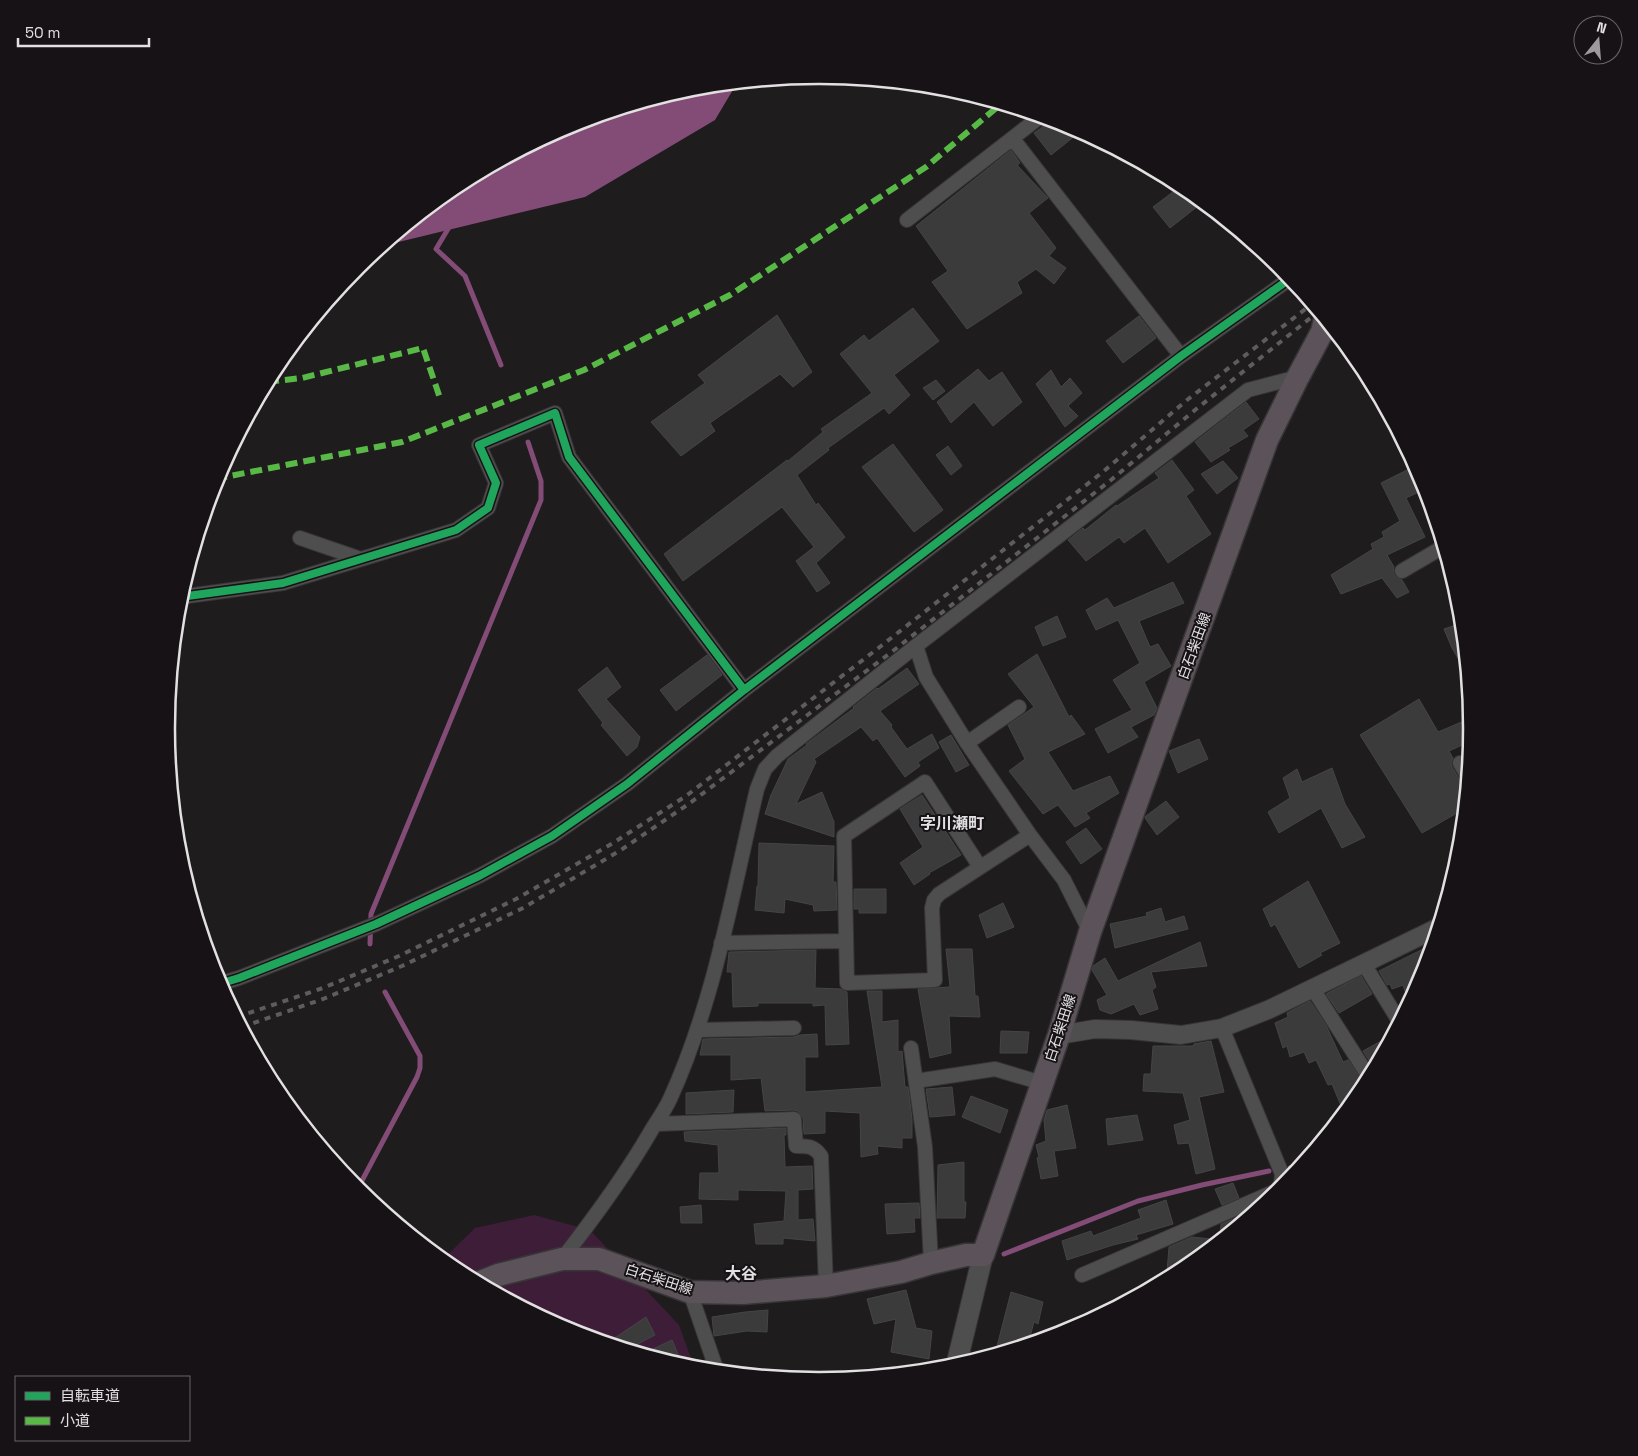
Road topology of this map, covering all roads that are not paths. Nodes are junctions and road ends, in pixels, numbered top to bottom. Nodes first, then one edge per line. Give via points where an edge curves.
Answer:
1 (1035, 121) edge
2 (1013, 139) junction
3 (907, 220) dead end
4 (1285, 283) edge
5 (1324, 328) edge
6 (1180, 356) junction
7 (1298, 377) junction
8 (300, 538) dead end
9 (1438, 551) edge
10 (361, 559) junction
11 (1402, 571) dead end
12 (189, 596) edge
13 (916, 646) junction
14 (744, 690) junction
15 (1018, 707) dead end
16 (967, 743) junction
17 (1030, 835) junction
18 (980, 867) junction
19 (1430, 931) edge
20 (1090, 932) junction
21 (846, 942) junction
22 (721, 943) junction
23 (1364, 964) junction
24 (227, 982) edge
25 (1313, 989) junction
26 (1396, 1016) edge
27 (794, 1028) dead end
28 (1222, 1028) junction
29 (698, 1030) junction
30 (1059, 1035) junction
31 (911, 1048) dead end
32 (1365, 1070) edge
33 (916, 1081) junction
34 (1042, 1083) junction
35 (656, 1124) junction
36 (1282, 1177) edge
37 (1257, 1200) edge
38 (983, 1255) junction
39 (562, 1259) junction
40 (931, 1263) junction
41 (1082, 1275) dead end
42 (487, 1280) edge
43 (826, 1286) junction
44 (690, 1292) junction
45 (958, 1357) edge
46 (714, 1364) edge

1 - 2 street
2 - 3 street
2 - 6 street
4 - 6 street
5 - 7 main road, 白石柴田線
6 - 14 street
7 - 13 street via 1248,390
7 - 20 main road, 白石柴田線 via 1267,440
8 - 10 street
9 - 11 street
10 - 12 street via 282,583
10 - 14 street via 456,530 488,508 496,483 480,445 555,413 569,457
13 - 16 street via 926,677
13 - 22 street via 777,756 765,769 757,789
14 - 24 street via 627,784 552,836 479,876 376,924
15 - 16 street
16 - 17 street
17 - 18 street
17 - 20 street via 1064,880
18 - 21 street via 934,900 935,980 847,982
18 - 21 street via 925,782 844,836
19 - 23 street
20 - 30 main road, 白石柴田線
21 - 22 street
22 - 29 street
23 - 25 street
23 - 26 street
25 - 28 street
25 - 32 street
27 - 29 street
28 - 30 street via 1181,1035 1095,1029
28 - 36 street
29 - 35 street via 670,1100
30 - 34 main road, 白石柴田線
31 - 33 street
33 - 34 street via 995,1069
33 - 40 street via 925,1147
34 - 38 main road, 白石柴田線
35 - 39 street via 637,1156
35 - 43 street via 794,1119 796,1146 809,1146 821,1156
37 - 41 street
38 - 40 main road, 白石柴田線 via 966,1255
38 - 45 main road
39 - 42 main road, 白石柴田線
39 - 44 main road, 白石柴田線 via 599,1259
40 - 43 main road, 白石柴田線
43 - 44 main road, 白石柴田線 via 743,1293
44 - 46 street

